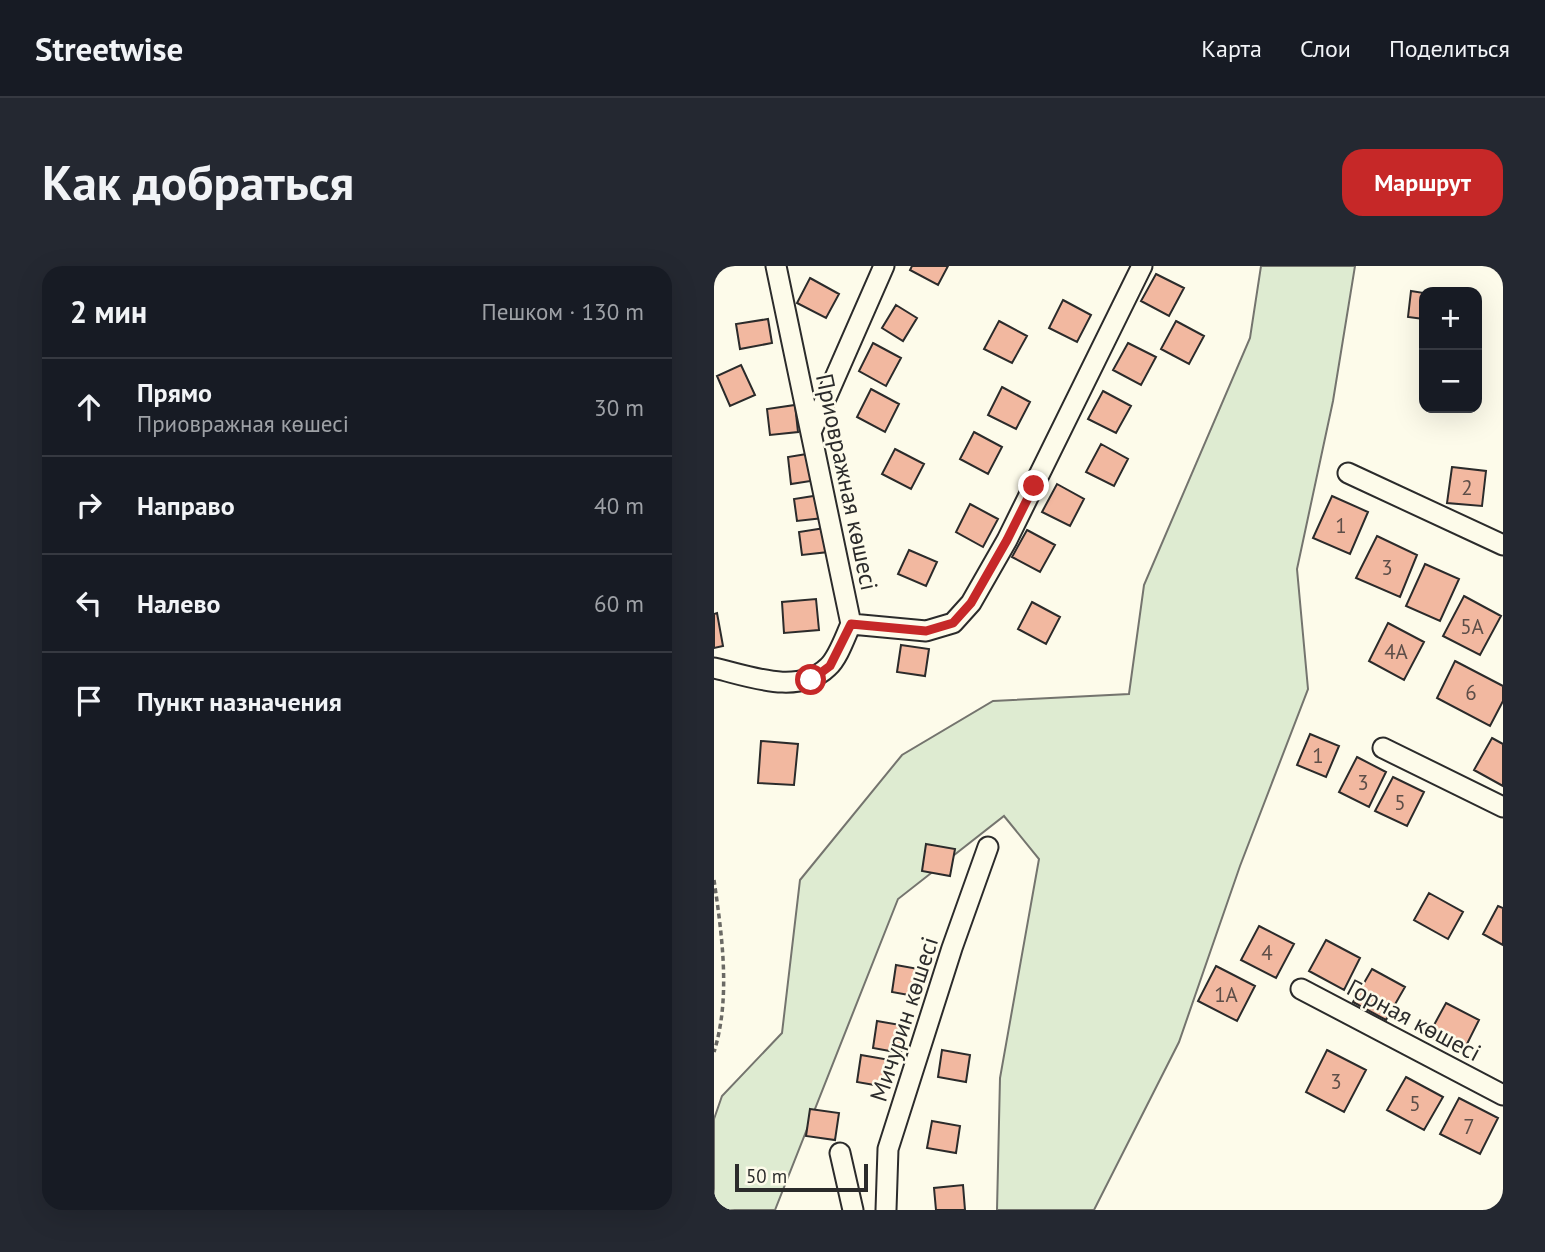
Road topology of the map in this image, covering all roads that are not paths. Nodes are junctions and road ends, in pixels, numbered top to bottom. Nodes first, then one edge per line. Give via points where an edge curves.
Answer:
1 (776, 266) edge
2 (884, 266) edge
3 (1142, 266) edge
4 (812, 430) junction
5 (1348, 473) dead end
6 (1503, 545) edge
7 (851, 624) junction
8 (714, 668) edge
9 (1383, 748) dead end
10 (1503, 807) edge
11 (988, 847) dead end
12 (1301, 989) dead end
13 (1503, 1095) edge
14 (840, 1153) dead end
15 (853, 1210) edge
16 (886, 1210) edge

1 - 4 street, Приовражная көшесі
2 - 4 street
3 - 7 street via 1007,540 971,603 953,623 926,631
4 - 7 street, Приовражная көшесі
5 - 6 street
7 - 8 street, Приовражная көшесі via 830,666 811,680 779,683
9 - 10 street
11 - 16 street, Мичурин көшесі via 888,1149
12 - 13 street, Горная көшесі
14 - 15 street

